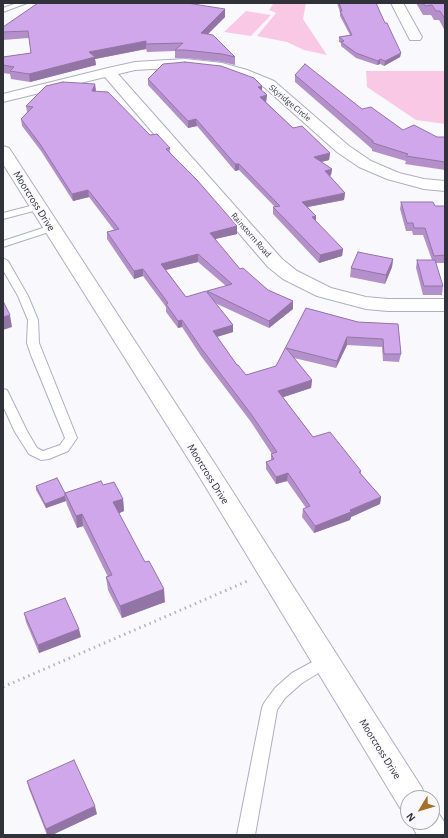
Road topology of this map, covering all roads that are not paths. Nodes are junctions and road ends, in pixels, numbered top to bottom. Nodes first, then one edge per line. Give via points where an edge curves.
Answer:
1 (24, 3) edge
2 (397, 3) edge
3 (3, 10) edge
4 (415, 37) dead end
5 (108, 72) junction
6 (3, 98) edge
7 (3, 151) edge
8 (445, 186) edge
9 (38, 207) junction
10 (3, 216) edge
11 (52, 228) junction
12 (3, 244) edge
13 (3, 260) edge
14 (445, 305) edge
15 (3, 393) edge
16 (325, 661) junction
17 (406, 790) edge
18 (246, 835) edge

1 - 3 lane
2 - 4 street
5 - 6 street, Skyridge Circle
5 - 8 street, Skyridge Circle via 168,63 204,65 242,73 269,84 343,149 365,164 393,176 424,184
5 - 14 street, Rainstorm Road via 275,263 290,275 324,292 366,303
7 - 9 street, Moorcross Drive
9 - 10 lane
9 - 11 street, Moorcross Drive
11 - 12 lane
11 - 16 street, Moorcross Drive via 207,470
13 - 15 lane via 33,320 33,343 71,438 64,448 41,456 34,451 21,432
16 - 17 street, Moorcross Drive
16 - 18 lane via 297,678 280,693 270,708

